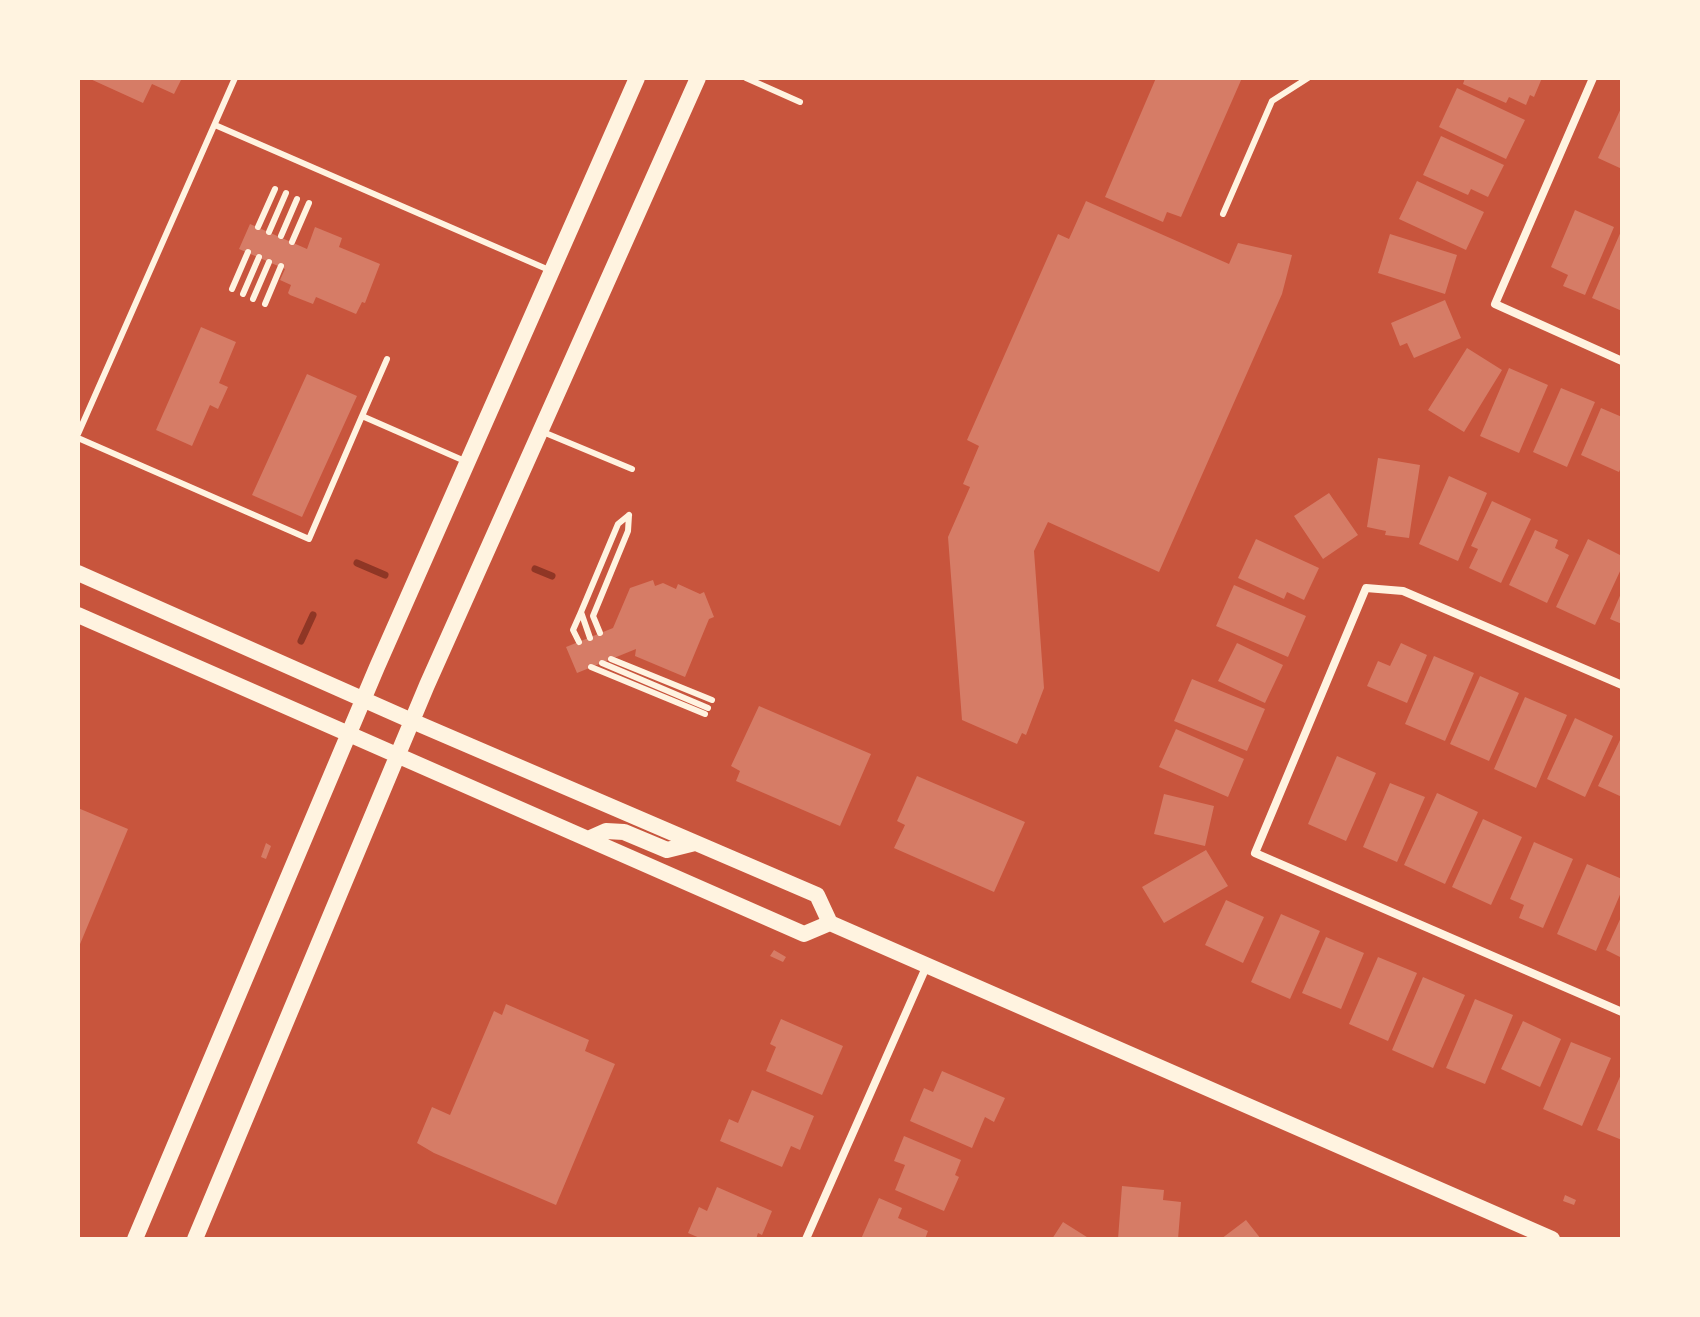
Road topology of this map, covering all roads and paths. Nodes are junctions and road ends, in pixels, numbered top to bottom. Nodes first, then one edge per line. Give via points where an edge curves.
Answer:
1 (235, 78) edge
2 (637, 78) edge
3 (698, 78) edge
4 (746, 78) edge
5 (1308, 78) edge
6 (1593, 78) edge
7 (800, 102) dead end
8 (215, 125) junction
9 (275, 189) dead end
10 (286, 193) dead end
11 (297, 199) dead end
12 (309, 203) dead end
13 (1223, 214) dead end
14 (258, 227) dead end
15 (269, 232) dead end
16 (281, 236) dead end
17 (292, 242) dead end
18 (248, 252) dead end
19 (259, 257) dead end
20 (269, 262) dead end
21 (281, 266) dead end
22 (551, 271) junction
23 (232, 289) dead end
24 (243, 294) dead end
25 (253, 299) dead end
26 (265, 304) dead end
27 (387, 359) dead end
28 (1622, 361) edge
29 (362, 416) junction
30 (541, 431) junction
31 (78, 436) edge
32 (467, 462) junction
33 (632, 469) dead end
34 (78, 573) edge
35 (581, 612) junction
36 (78, 615) edge
37 (600, 633) dead end
38 (590, 638) dead end
39 (579, 642) dead end
40 (611, 659) dead end
41 (602, 663) dead end
42 (591, 667) dead end
43 (1622, 685) edge
44 (712, 700) dead end
45 (360, 706) junction
46 (409, 727) junction
47 (348, 734) junction
48 (398, 757) junction
49 (588, 839) junction
50 (695, 843) junction
51 (830, 923) junction
52 (927, 965) junction
53 (1622, 1012) edge
54 (135, 1239) edge
55 (195, 1239) edge
56 (806, 1239) edge
57 (1552, 1239) edge

1 - 8 lane
2 - 22 main road
3 - 30 main road
4 - 7 lane
5 - 13 lane via 1272,101
6 - 28 street via 1495,304
8 - 22 lane
8 - 31 lane
9 - 14 lane
10 - 15 lane
11 - 16 lane
12 - 17 lane
18 - 23 lane
19 - 24 lane
20 - 25 lane
21 - 26 lane
22 - 32 main road
27 - 29 lane
29 - 31 lane via 309,539
29 - 32 lane
30 - 33 lane
30 - 46 main road
32 - 45 main road
34 - 45 main road
35 - 37 lane via 618,524 629,515 628,531 593,616
35 - 38 lane
35 - 39 lane via 573,630
36 - 47 main road
40 - 44 lane
41 - 42 lane via 706,711
43 - 53 street via 1403,591 1366,588 1255,853
45 - 46 main road
45 - 47 main road
46 - 48 main road
46 - 50 main road
47 - 48 main road
47 - 54 main road
48 - 49 main road
48 - 55 main road
49 - 50 main road via 606,831 624,832 667,850
49 - 51 main road via 804,934
50 - 51 main road via 817,895
51 - 52 main road
52 - 56 street
52 - 57 main road

